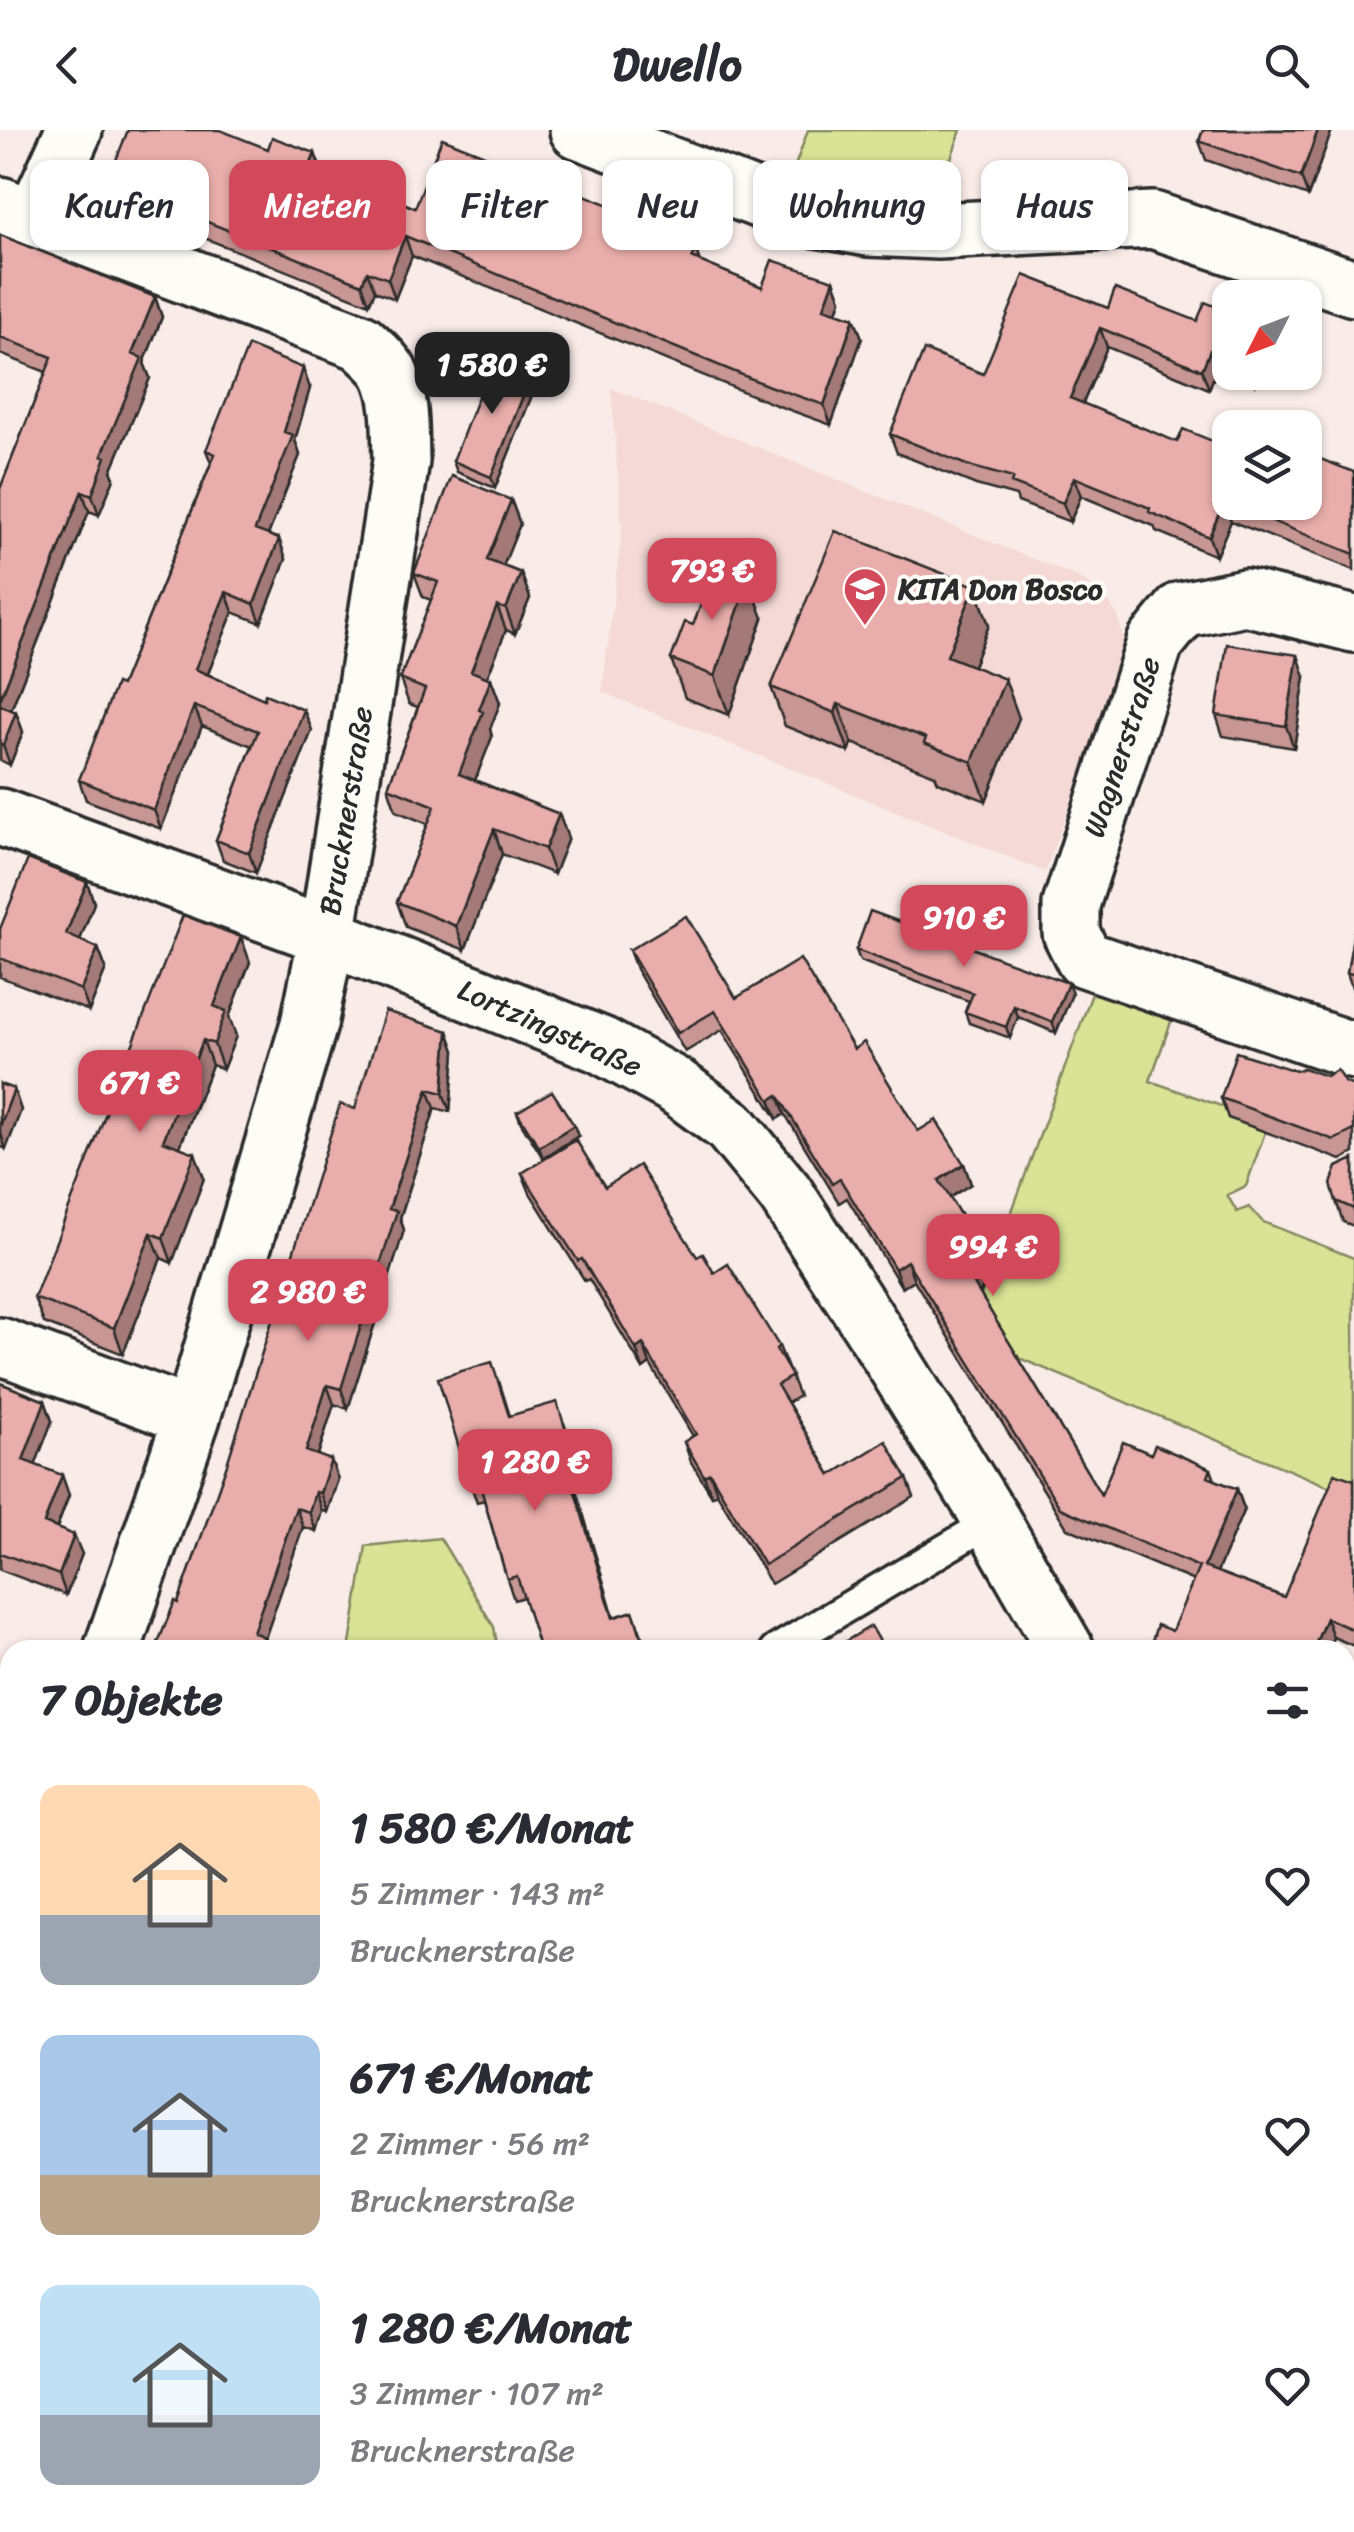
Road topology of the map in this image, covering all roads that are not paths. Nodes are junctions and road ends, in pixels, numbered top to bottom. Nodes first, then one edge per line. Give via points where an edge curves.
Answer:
1 (74, 130) edge
2 (578, 130) edge
3 (18, 210) edge
4 (1354, 288) edge
5 (1354, 624) edge
6 (0, 817) edge
7 (327, 936) junction
8 (1354, 1052) edge
9 (0, 1346) edge
10 (192, 1417) junction
11 (992, 1521) junction
12 (115, 1640) edge
13 (792, 1640) edge
14 (1060, 1640) edge

1 - 3 street
2 - 4 street via 805,217 938,231 1153,220
3 - 7 street, Brucknerstraße via 361,342 388,369 401,461
5 - 8 street, Wagnerstraße via 1245,597 1182,610 1155,643 1070,905 1071,933 1084,959
6 - 7 street, Lortzingstraße
7 - 10 street, Brucknerstraße via 308,1024
7 - 11 street, Lortzingstraße via 602,1044 730,1126 785,1193
9 - 10 street
10 - 12 street, Brucknerstraße
11 - 13 lane
11 - 14 street, Lortzingstraße

